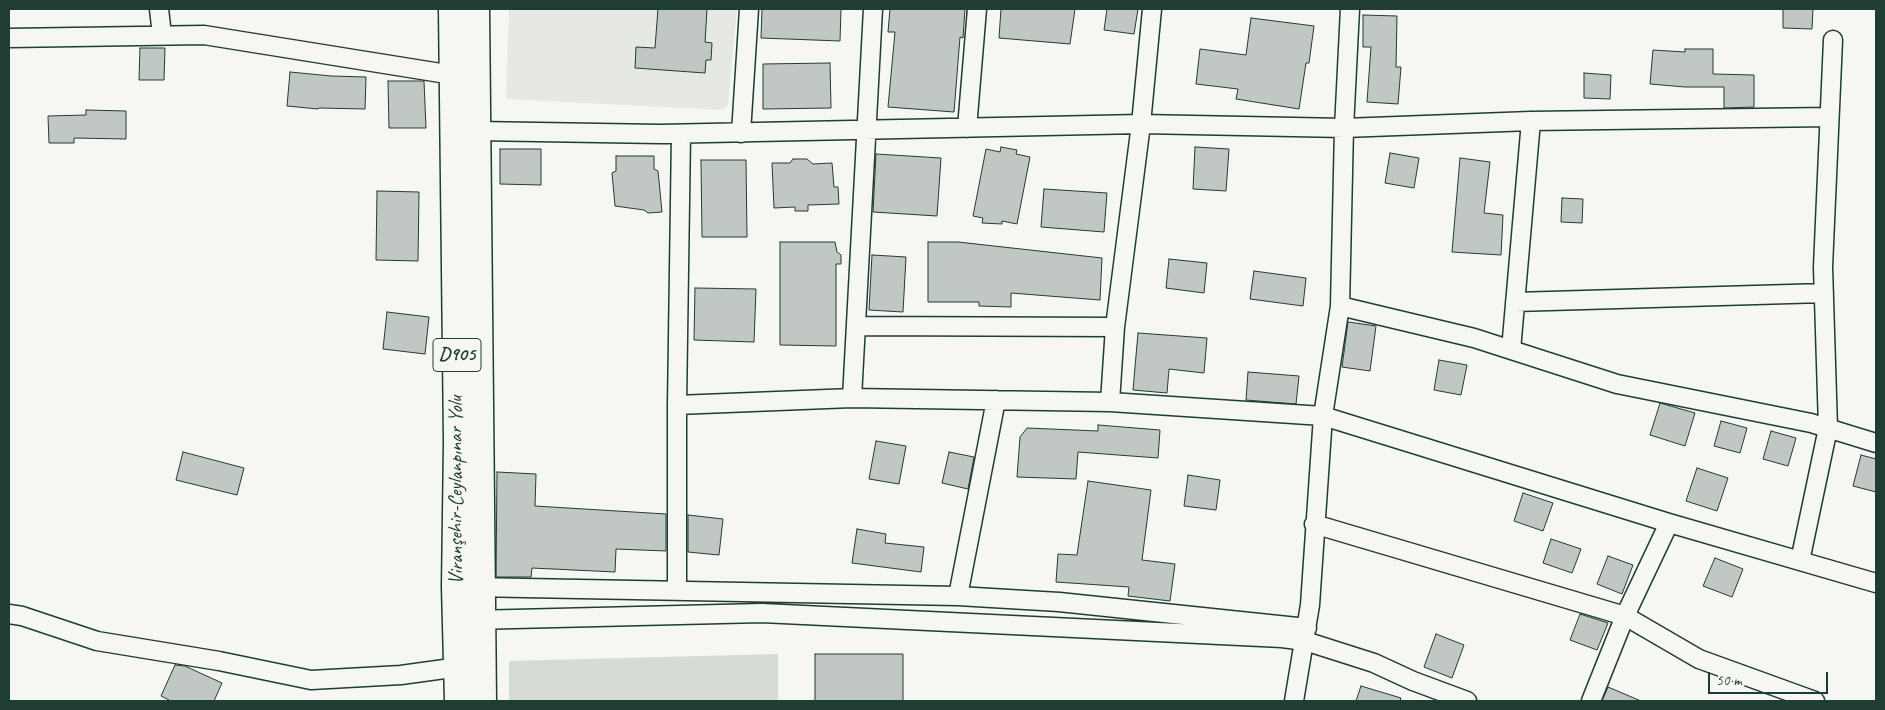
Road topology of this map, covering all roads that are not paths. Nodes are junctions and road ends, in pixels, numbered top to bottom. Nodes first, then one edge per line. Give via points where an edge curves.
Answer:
1 (159, 9) edge
2 (453, 9) edge
3 (475, 9) edge
4 (749, 9) edge
5 (873, 9) edge
6 (977, 9) edge
7 (1152, 9) edge
8 (1350, 9) edge
9 (162, 35) junction
10 (9, 38) edge
11 (1833, 40) dead end
12 (453, 75) junction
13 (1829, 116) junction
14 (1531, 121) junction
15 (1141, 124) junction
16 (967, 128) junction
17 (1344, 128) junction
18 (476, 131) junction
19 (866, 131) junction
20 (741, 133) junction
21 (681, 134) junction
22 (1824, 294) junction
23 (1516, 302) junction
24 (1340, 306) junction
25 (856, 326) junction
26 (1115, 327) junction
27 (1511, 350) junction
28 (852, 398) junction
29 (996, 400) junction
30 (1110, 402) junction
31 (677, 405) junction
32 (1323, 416) junction
33 (1828, 428) junction
34 (1876, 443) edge
35 (1670, 523) junction
36 (1314, 524) junction
37 (1800, 561) junction
38 (1876, 583) edge
39 (468, 587) junction
40 (677, 591) junction
41 (958, 596) junction
42 (9, 614) edge
43 (1625, 616) junction
44 (470, 621) junction
45 (1306, 634) junction
46 (459, 667) junction
47 (459, 701) edge
48 (482, 701) edge
49 (1294, 701) edge
50 (1467, 701) edge
51 (1591, 701) edge
52 (1815, 701) edge

1 - 9 street
2 - 12 main road, Viranşehir-Ceylanpınar Yolu / D905
3 - 18 main road, Viranşehir-Ceylanpınar Yolu / D905
4 - 20 street
5 - 19 street
6 - 16 street
7 - 15 street
8 - 17 street
9 - 10 street
9 - 12 street via 204,35
11 - 13 street
12 - 39 main road, Viranşehir-Ceylanpınar Yolu / D905 via 458,442
13 - 14 street
13 - 22 street
14 - 17 street
14 - 23 street
15 - 16 street
15 - 17 street
15 - 26 street
16 - 19 street
17 - 24 street
18 - 21 street
18 - 39 main road, Viranşehir-Ceylanpınar Yolu / D905
19 - 20 street
19 - 25 street
20 - 21 street
21 - 31 street
22 - 23 street
22 - 33 street
23 - 27 street
24 - 27 street
24 - 32 street
25 - 26 street
25 - 28 street
26 - 30 street
27 - 33 street via 1617,384
28 - 29 street
28 - 31 street
29 - 30 street
29 - 41 street
30 - 32 street
31 - 40 street
32 - 35 street
32 - 36 street
33 - 34 street
33 - 37 street
35 - 37 street
35 - 43 street
36 - 43 street
36 - 45 street
37 - 38 street
39 - 40 street
39 - 44 main road, Viranşehir-Ceylanpınar Yolu / D905
40 - 41 street
41 - 45 street via 1059,602
42 - 46 street via 97,641 312,680 401,675
43 - 51 street
43 - 52 street via 1699,659
44 - 45 street via 762,614 1282,638
44 - 46 main road, Viranşehir-Ceylanpınar Yolu / D905
44 - 48 main road, Viranşehir-Ceylanpınar Yolu / D905
45 - 49 street
45 - 50 street via 1413,682
46 - 47 main road, Viranşehir-Ceylanpınar Yolu / D905

